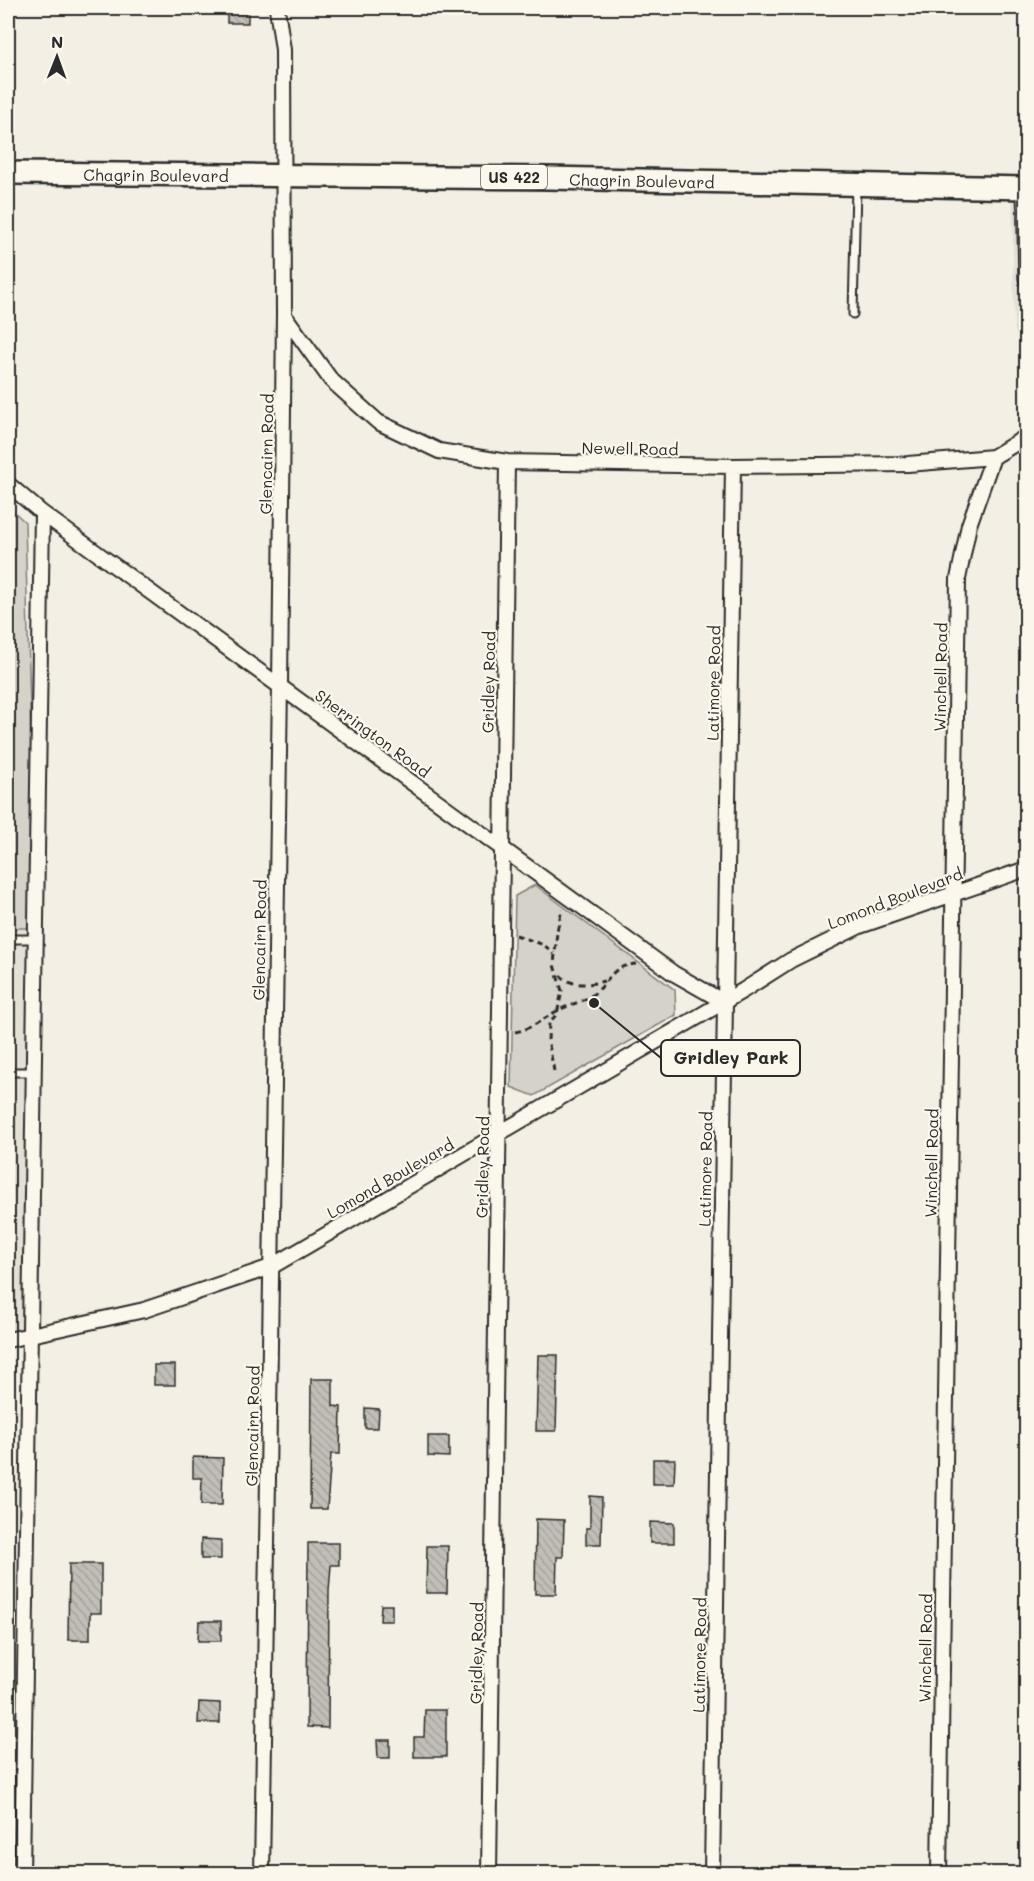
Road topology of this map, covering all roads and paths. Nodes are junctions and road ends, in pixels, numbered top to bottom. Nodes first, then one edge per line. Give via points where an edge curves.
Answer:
1 (277, 8) edge
2 (8, 173) edge
3 (282, 175) junction
4 (856, 184) junction
5 (1023, 188) edge
6 (1026, 288) edge
7 (853, 314) dead end
8 (284, 315) junction
9 (1026, 437) edge
10 (993, 458) junction
11 (507, 462) junction
12 (733, 466) junction
13 (8, 484) edge
14 (42, 513) junction
15 (280, 686) junction
16 (503, 848) junction
17 (1026, 869) edge
18 (951, 893) junction
19 (562, 909) dead end
20 (516, 935) dead end
21 (8, 939) edge
22 (35, 939) junction
23 (554, 954) junction
24 (636, 963) dead end
25 (559, 975) junction
26 (606, 980) junction
27 (724, 1002) junction
28 (557, 1011) junction
29 (515, 1032) dead end
30 (554, 1071) dead end
31 (8, 1072) edge
32 (33, 1072) junction
33 (499, 1134) junction
34 (271, 1267) junction
35 (29, 1336) junction
36 (8, 1340) edge
37 (22, 1874) edge
38 (262, 1874) edge
39 (489, 1874) edge
40 (712, 1874) edge
41 (939, 1874) edge

1 - 3 street, Glencairn Road via 283,50
2 - 3 main road, Chagrin Boulevard / US 422
3 - 4 main road, Chagrin Boulevard / US 422
3 - 8 street, Glencairn Road
4 - 5 main road, Chagrin Boulevard / US 422
4 - 7 lane
5 - 6 lane
8 - 11 street, Newell Road via 331,380 378,422 439,450
8 - 15 street, Glencairn Road
9 - 10 street, Newell Road
10 - 12 street, Newell Road via 908,464
10 - 18 street, Winchell Road via 969,525 958,579
11 - 12 street, Newell Road
11 - 16 street, Gridley Road
12 - 27 street, Latimore Road
13 - 14 street, Sherrington Road
14 - 15 street, Sherrington Road
14 - 22 street
15 - 16 street, Sherrington Road
15 - 34 street, Glencairn Road
16 - 27 street, Sherrington Road via 673,973
16 - 33 street, Gridley Road
17 - 18 street, Lomond Boulevard
18 - 27 street, Lomond Boulevard via 860,926 791,960
18 - 41 street, Winchell Road
19 - 23 path
20 - 23 path via 544,945
21 - 22 lane
22 - 32 street
23 - 25 path
24 - 26 path via 614,969
25 - 26 path via 588,986
25 - 28 path via 562,991
26 - 28 path via 584,1001
27 - 33 street, Lomond Boulevard
27 - 40 street, Latimore Road
28 - 29 path via 528,1030
28 - 30 path via 549,1023 548,1040
31 - 32 lane
32 - 35 street
33 - 34 street, Lomond Boulevard
33 - 39 street, Gridley Road
34 - 35 street, Lomond Boulevard via 144,1310
34 - 38 street, Glencairn Road
35 - 36 street, Lomond Boulevard
35 - 37 street

